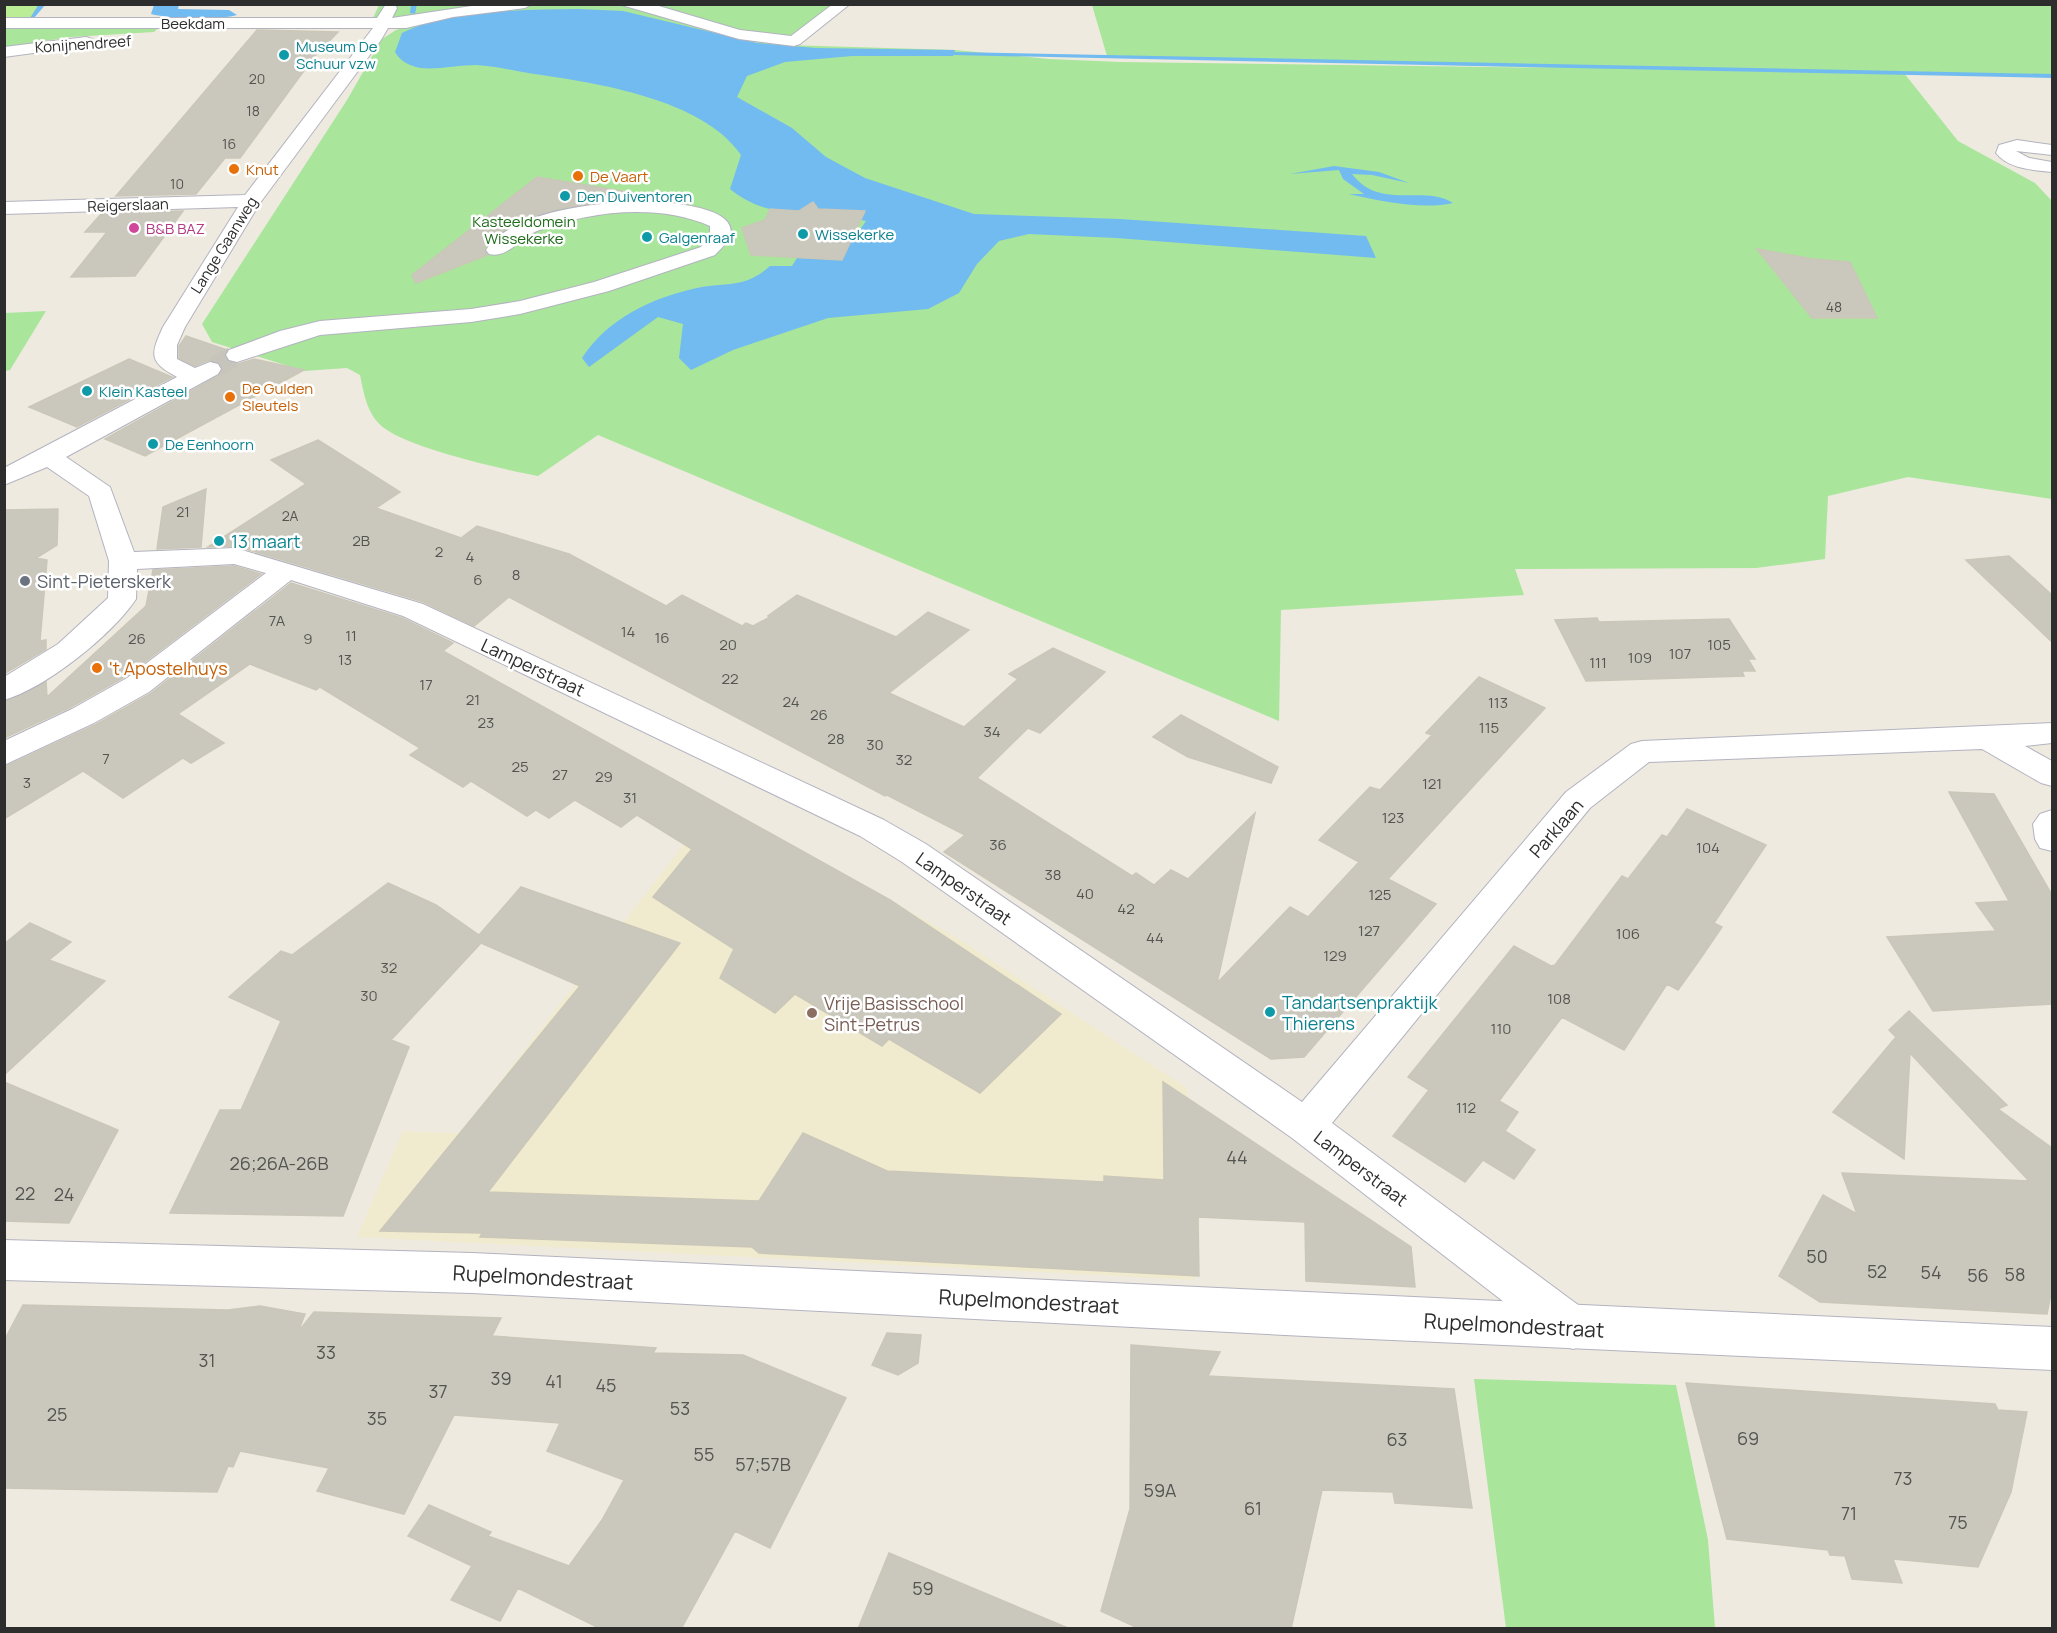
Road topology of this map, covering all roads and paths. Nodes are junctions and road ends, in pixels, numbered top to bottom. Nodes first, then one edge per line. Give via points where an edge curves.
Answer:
1 (391, 4) edge
2 (525, 4) edge
3 (625, 4) edge
4 (820, 4) edge
5 (843, 4) edge
6 (194, 22) junction
7 (4, 23) edge
8 (382, 23) junction
9 (157, 39) dead end
10 (795, 41) junction
11 (107, 42) dead end
12 (4, 52) edge
13 (2052, 150) edge
14 (2052, 167) edge
15 (251, 201) junction
16 (4, 208) edge
17 (496, 250) dead end
18 (237, 355) tunnel mouth
19 (48, 457) junction
20 (4, 478) edge
21 (123, 561) junction
22 (287, 570) junction
23 (4, 690) edge
24 (2052, 733) edge
25 (1987, 738) junction
26 (4, 754) edge
27 (2052, 775) edge
28 (2052, 822) edge
29 (2052, 839) edge
30 (1306, 1126) junction
31 (4, 1260) edge
32 (1573, 1328) junction
33 (2052, 1349) edge

1 - 8 street, Lange Gaanweg
2 - 8 street, Beekdam via 406,23
3 - 10 street via 739,34
4 - 10 street via 809,16 793,24
5 - 10 street
6 - 7 street, Beekdam
6 - 8 street, Beekdam
6 - 9 street, Konijnendreef via 178,35
8 - 15 street, Lange Gaanweg via 376,37
11 - 12 street, Konijnendreef via 63,43
13 - 14 street via 2025,145 2013,146 2005,153 2024,163
15 - 16 street, Reigerslaan
15 - 19 street, Lange Gaanweg via 206,271 166,345 166,362 204,372
17 - 18 street via 530,226 597,210 635,206 676,209 704,214 720,223 720,236 708,251 571,295 493,313 320,328 281,337
19 - 20 street
19 - 21 street via 101,492
21 - 22 street, Lamperstraat via 235,556
21 - 23 street via 122,599 104,621 44,669
22 - 26 street via 138,685
22 - 30 street, Lamperstraat via 413,610 873,828
24 - 25 street, Parklaan
25 - 27 street
25 - 30 street, Parklaan via 1642,752 1578,800
28 - 29 street
30 - 32 street, Lamperstraat
31 - 32 street, Rupelmondestraat via 472,1273
32 - 33 street, Rupelmondestraat

